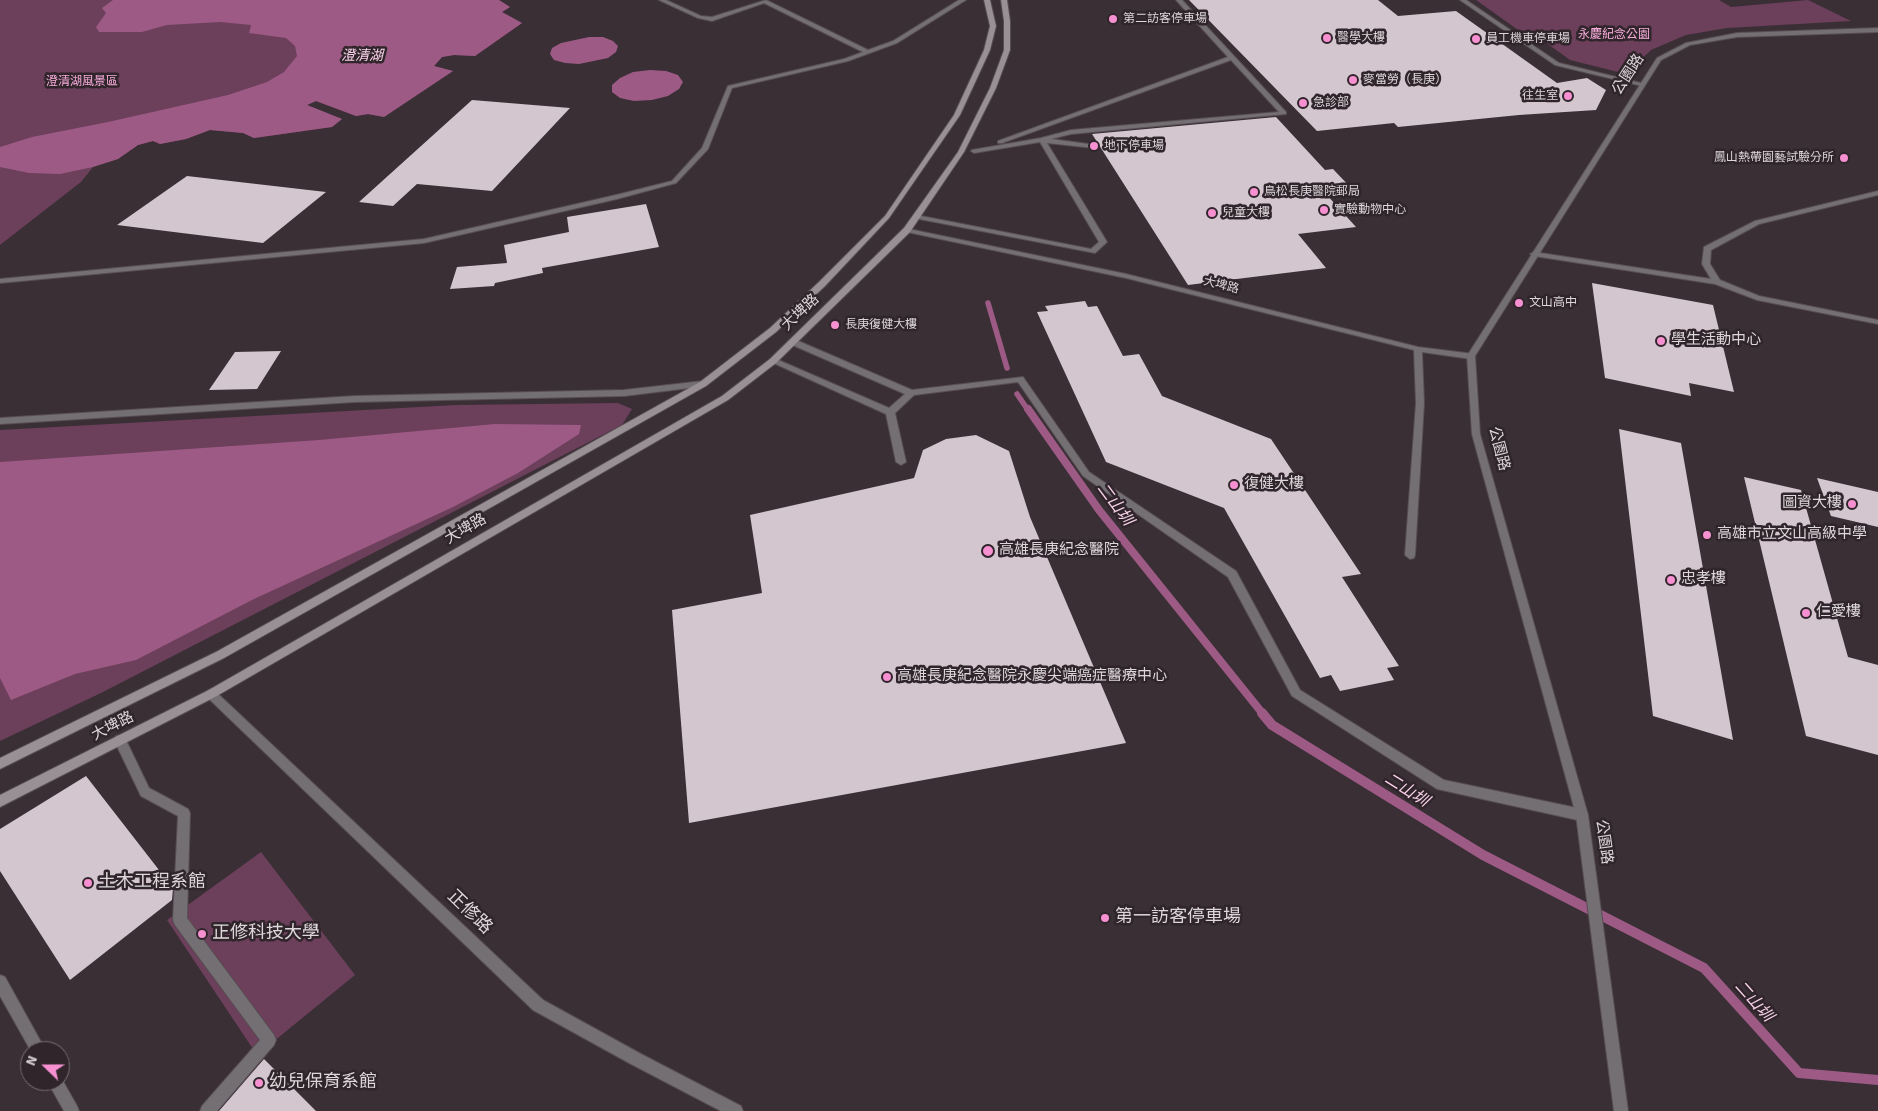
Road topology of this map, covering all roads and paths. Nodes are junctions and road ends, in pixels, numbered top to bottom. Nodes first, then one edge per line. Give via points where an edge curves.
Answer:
1 (662, 0) edge
2 (963, 0) edge
3 (987, 0) edge
4 (1004, 0) edge
5 (1179, 0) edge
6 (1463, 0) edge
7 (1878, 30) edge
8 (867, 52) junction
9 (1232, 58) junction
10 (1642, 84) junction
11 (1042, 140) junction
12 (1094, 146) dead end
13 (974, 151) junction
14 (960, 152) junction
15 (1878, 193) edge
16 (916, 217) junction
17 (907, 230) junction
18 (1534, 254) junction
19 (0, 281) edge
20 (1717, 282) junction
21 (1878, 322) edge
22 (793, 342) junction
23 (1418, 349) junction
24 (1470, 356) junction
25 (773, 361) junction
26 (703, 384) junction
27 (911, 393) junction
28 (890, 412) junction
29 (0, 421) edge
30 (901, 462) dead end
31 (1410, 555) dead end
32 (212, 694) junction
33 (120, 740) junction
34 (0, 764) edge
35 (0, 801) edge
36 (1582, 815) junction
37 (0, 982) edge
38 (33, 1041) edge
39 (61, 1091) edge
40 (72, 1111) edge
41 (207, 1111) edge
42 (736, 1111) edge
43 (1621, 1111) edge

1 - 8 street via 700,17 712,18 764,1
2 - 8 street via 895,42
3 - 26 main road, 大埤路 via 993,26 987,50 957,115 887,217 773,330
4 - 14 main road, 大埤路 via 1007,50 993,88
5 - 9 street
6 - 10 street via 1557,64
7 - 10 street, 公園路 via 1737,35 1688,44 1659,59
8 - 19 street via 846,60 730,87 705,149 674,182 424,241
9 - 11 street via 1284,113 1071,132
9 - 13 street
10 - 18 street, 公園路
11 - 12 street
11 - 13 street
11 - 16 street via 1103,242 1092,251
13 - 14 street
14 - 16 main road, 大埤路
15 - 20 street via 1757,222 1707,248 1706,264
16 - 17 main road, 大埤路
17 - 22 main road, 大埤路
17 - 23 street, 大埤路 via 1126,276
18 - 20 street
18 - 24 street, 公園路
20 - 21 street via 1757,298
22 - 25 main road, 大埤路
22 - 27 street
23 - 24 street, 大埤路
23 - 31 street via 1420,403
24 - 36 street, 公園路 via 1476,434
25 - 28 street
25 - 32 main road, 大埤路 via 725,398
26 - 29 street via 624,393 355,399
26 - 34 main road, 大埤路 via 220,655
27 - 28 street
27 - 36 street via 1020,378 1086,474 1232,574 1296,693 1441,785
28 - 30 street
32 - 33 main road, 大埤路
32 - 42 street, 正修路 via 538,1004
33 - 35 main road, 大埤路
33 - 41 street via 145,792 184,813 180,920 269,1040
36 - 43 street, 公園路
37 - 38 street
39 - 40 street

